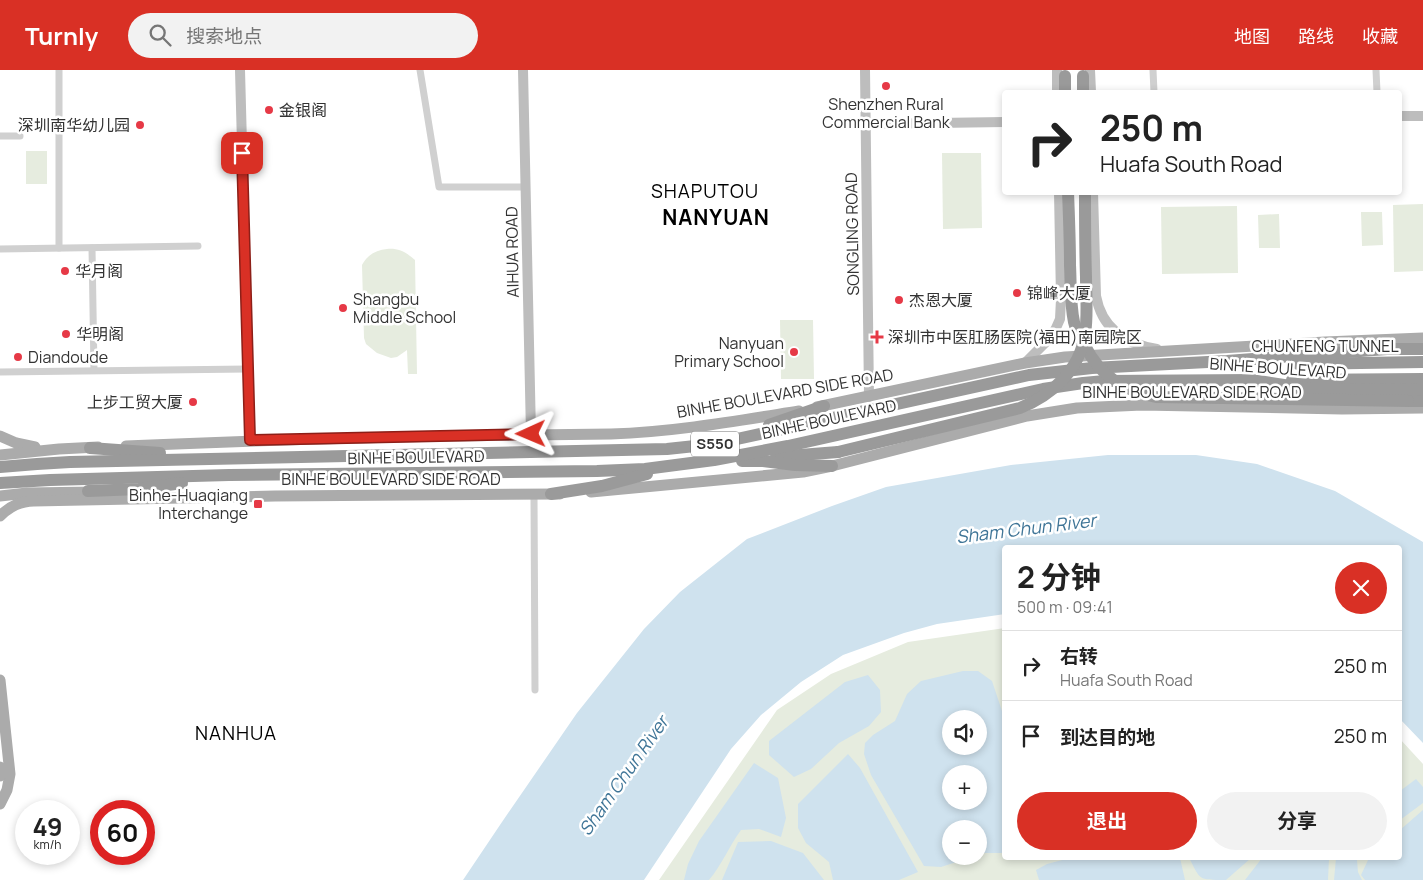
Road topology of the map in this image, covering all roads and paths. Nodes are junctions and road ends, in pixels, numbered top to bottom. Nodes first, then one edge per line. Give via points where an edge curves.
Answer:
1 (59, 70) edge
2 (240, 70) edge
3 (420, 70) edge
4 (523, 70) edge
5 (865, 70) edge
6 (1154, 70) edge
7 (1376, 70) edge
8 (1062, 72) edge
9 (1085, 72) edge
10 (1058, 90) edge
11 (1065, 90) edge
12 (1083, 90) edge
13 (1090, 90) edge
14 (1154, 90) edge
15 (1377, 90) edge
16 (1402, 116) edge
17 (1423, 116) edge
18 (1002, 122) edge
19 (866, 124) junction
20 (0, 136) edge
21 (20, 136) dead end
22 (525, 187) junction
23 (1059, 195) edge
24 (1068, 195) edge
25 (1085, 195) edge
26 (1093, 195) edge
27 (198, 246) dead end
28 (59, 248) junction
29 (92, 248) junction
30 (0, 249) edge
31 (1096, 296) junction
32 (1061, 299) junction
33 (1423, 338) edge
34 (1423, 349) edge
35 (1170, 351) junction
36 (1227, 361) junction
37 (1423, 362) edge
38 (1025, 363) junction
39 (248, 369) junction
40 (94, 370) junction
41 (0, 372) edge
42 (1423, 379) edge
43 (1252, 380) junction
44 (1423, 390) edge
45 (869, 397) junction
46 (1423, 401) edge
47 (824, 406) junction
48 (1423, 408) edge
49 (531, 434) junction
50 (0, 436) edge
51 (250, 440) junction
52 (714, 444) junction
53 (90, 448) junction
54 (59, 449) junction
55 (0, 455) edge
56 (225, 458) junction
57 (714, 460) junction
58 (763, 461) junction
59 (693, 464) junction
60 (832, 466) junction
61 (0, 467) edge
62 (229, 476) junction
63 (0, 483) edge
64 (88, 491) junction
65 (551, 494) junction
66 (534, 495) junction
67 (0, 496) edge
68 (30, 497) junction
69 (160, 498) junction
70 (0, 505) edge
71 (0, 516) edge
72 (0, 680) edge
73 (535, 690) dead end
74 (0, 766) edge
75 (0, 776) edge
76 (0, 804) edge

1 - 28 street
2 - 39 main road
3 - 22 street via 439,187
4 - 22 main road, AIHUA ROAD
5 - 19 main road, SONGLING ROAD
6 - 14 street
7 - 15 street
8 - 10 main road
8 - 11 highway
9 - 12 highway
9 - 13 main road
16 - 17 main road
18 - 19 main road
19 - 45 main road, SONGLING ROAD
20 - 21 street
22 - 49 main road, AIHUA ROAD
23 - 32 main road
24 - 46 highway, bridge via 1075,324 1096,364 1117,383 1156,397
25 - 58 highway, bridge via 1085,336 1079,355 1061,382 1041,398 1020,408 838,452
26 - 31 main road
27 - 29 street
28 - 29 street
28 - 30 street
29 - 40 street
31 - 32 main road via 1092,310 1082,315 1066,310
31 - 35 main road via 1102,317 1116,333 1139,345
32 - 38 main road via 1056,328 1047,342
33 - 35 main road, BINHE BOULEVARD SIDE ROAD
34 - 36 highway, BINHE BOULEVARD / S550
35 - 38 main road, BINHE BOULEVARD SIDE ROAD via 1084,355
36 - 37 highway, CHUNFENG TUNNEL via 1289,364
36 - 52 highway, BINHE BOULEVARD / S550 via 1092,368 1029,375
38 - 45 main road, BINHE BOULEVARD SIDE ROAD
39 - 40 street
39 - 51 main road
40 - 41 street
42 - 43 highway, CHUNFENG TUNNEL
43 - 44 highway, BINHE BOULEVARD / S550 via 1310,389
43 - 57 highway, BINHE BOULEVARD / S550 via 1105,381 1064,385
45 - 47 main road, BINHE BOULEVARD SIDE ROAD
47 - 49 main road, BINHE BOULEVARD SIDE ROAD via 676,429 612,434
47 - 52 highway
48 - 60 main road, BINHE BOULEVARD SIDE ROAD via 1142,405 1077,408 1011,420
49 - 51 main road, BINHE BOULEVARD SIDE ROAD
50 - 54 main road via 28,446
51 - 53 main road, BINHE BOULEVARD SIDE ROAD
52 - 56 highway, BINHE BOULEVARD / S550 via 635,451
53 - 54 main road, BINHE BOULEVARD SIDE ROAD
53 - 56 highway
54 - 55 main road, BINHE BOULEVARD SIDE ROAD
56 - 61 highway, BINHE BOULEVARD / S550
57 - 58 highway
57 - 59 highway, BINHE BOULEVARD / S550
58 - 60 highway via 795,466
59 - 62 highway, BINHE BOULEVARD / S550 via 597,471
59 - 65 highway via 602,486
60 - 65 main road, BINHE BOULEVARD SIDE ROAD via 803,472 603,492
62 - 63 highway, BINHE BOULEVARD / S550
62 - 64 highway via 157,487
64 - 68 main road, BINHE BOULEVARD SIDE ROAD
64 - 69 main road, BINHE BOULEVARD SIDE ROAD
65 - 66 main road, BINHE BOULEVARD SIDE ROAD
66 - 69 main road, BINHE BOULEVARD SIDE ROAD
66 - 73 street
67 - 68 main road, BINHE BOULEVARD SIDE ROAD
68 - 69 main road, BINHE BOULEVARD SIDE ROAD
68 - 70 main road via 12,498
68 - 71 main road
72 - 76 main road via 10,774
74 - 75 main road

